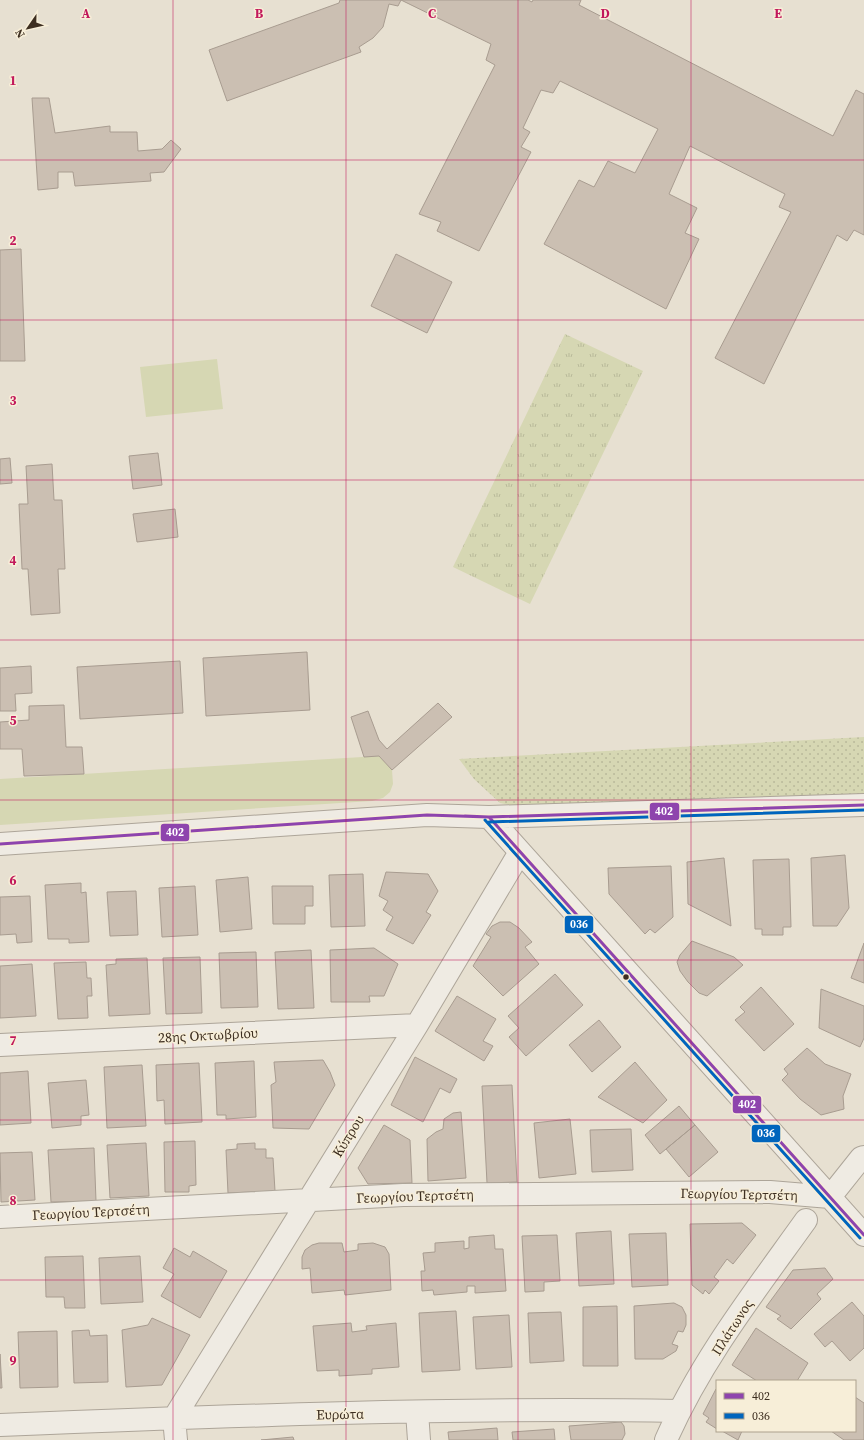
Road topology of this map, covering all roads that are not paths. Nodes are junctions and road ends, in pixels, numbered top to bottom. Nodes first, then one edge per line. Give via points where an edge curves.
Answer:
1 (864, 805) edge
2 (489, 817) junction
3 (0, 844) edge
4 (520, 852) junction
5 (417, 1025) junction
6 (0, 1045) edge
7 (863, 1155) edge
8 (830, 1197) junction
9 (308, 1200) junction
10 (0, 1217) edge
11 (806, 1220) dead end
12 (864, 1235) edge
13 (679, 1411) junction
14 (417, 1412) junction
15 (174, 1418) junction
16 (0, 1425) edge
17 (176, 1440) edge
18 (419, 1440) edge
19 (666, 1440) edge

1 - 2 street
2 - 3 street via 427,815
2 - 4 street
4 - 5 street, Κύπρου
4 - 8 street
5 - 6 street, 28ης Οκτωβρίου
5 - 9 street, Κύπρου
7 - 8 street
8 - 9 street, Γεωργίου Τερτσέτη via 762,1192 403,1196
8 - 12 street
9 - 10 street, Γεωργίου Τερτσέτη
9 - 15 street, Κύπρου
11 - 13 street, Πλάτωνος via 735,1319
13 - 14 street, Ευρώτα
13 - 19 street, Πλάτωνος
14 - 15 street, Ευρώτα
14 - 18 street
15 - 16 street, Ευρώτα
15 - 17 street

